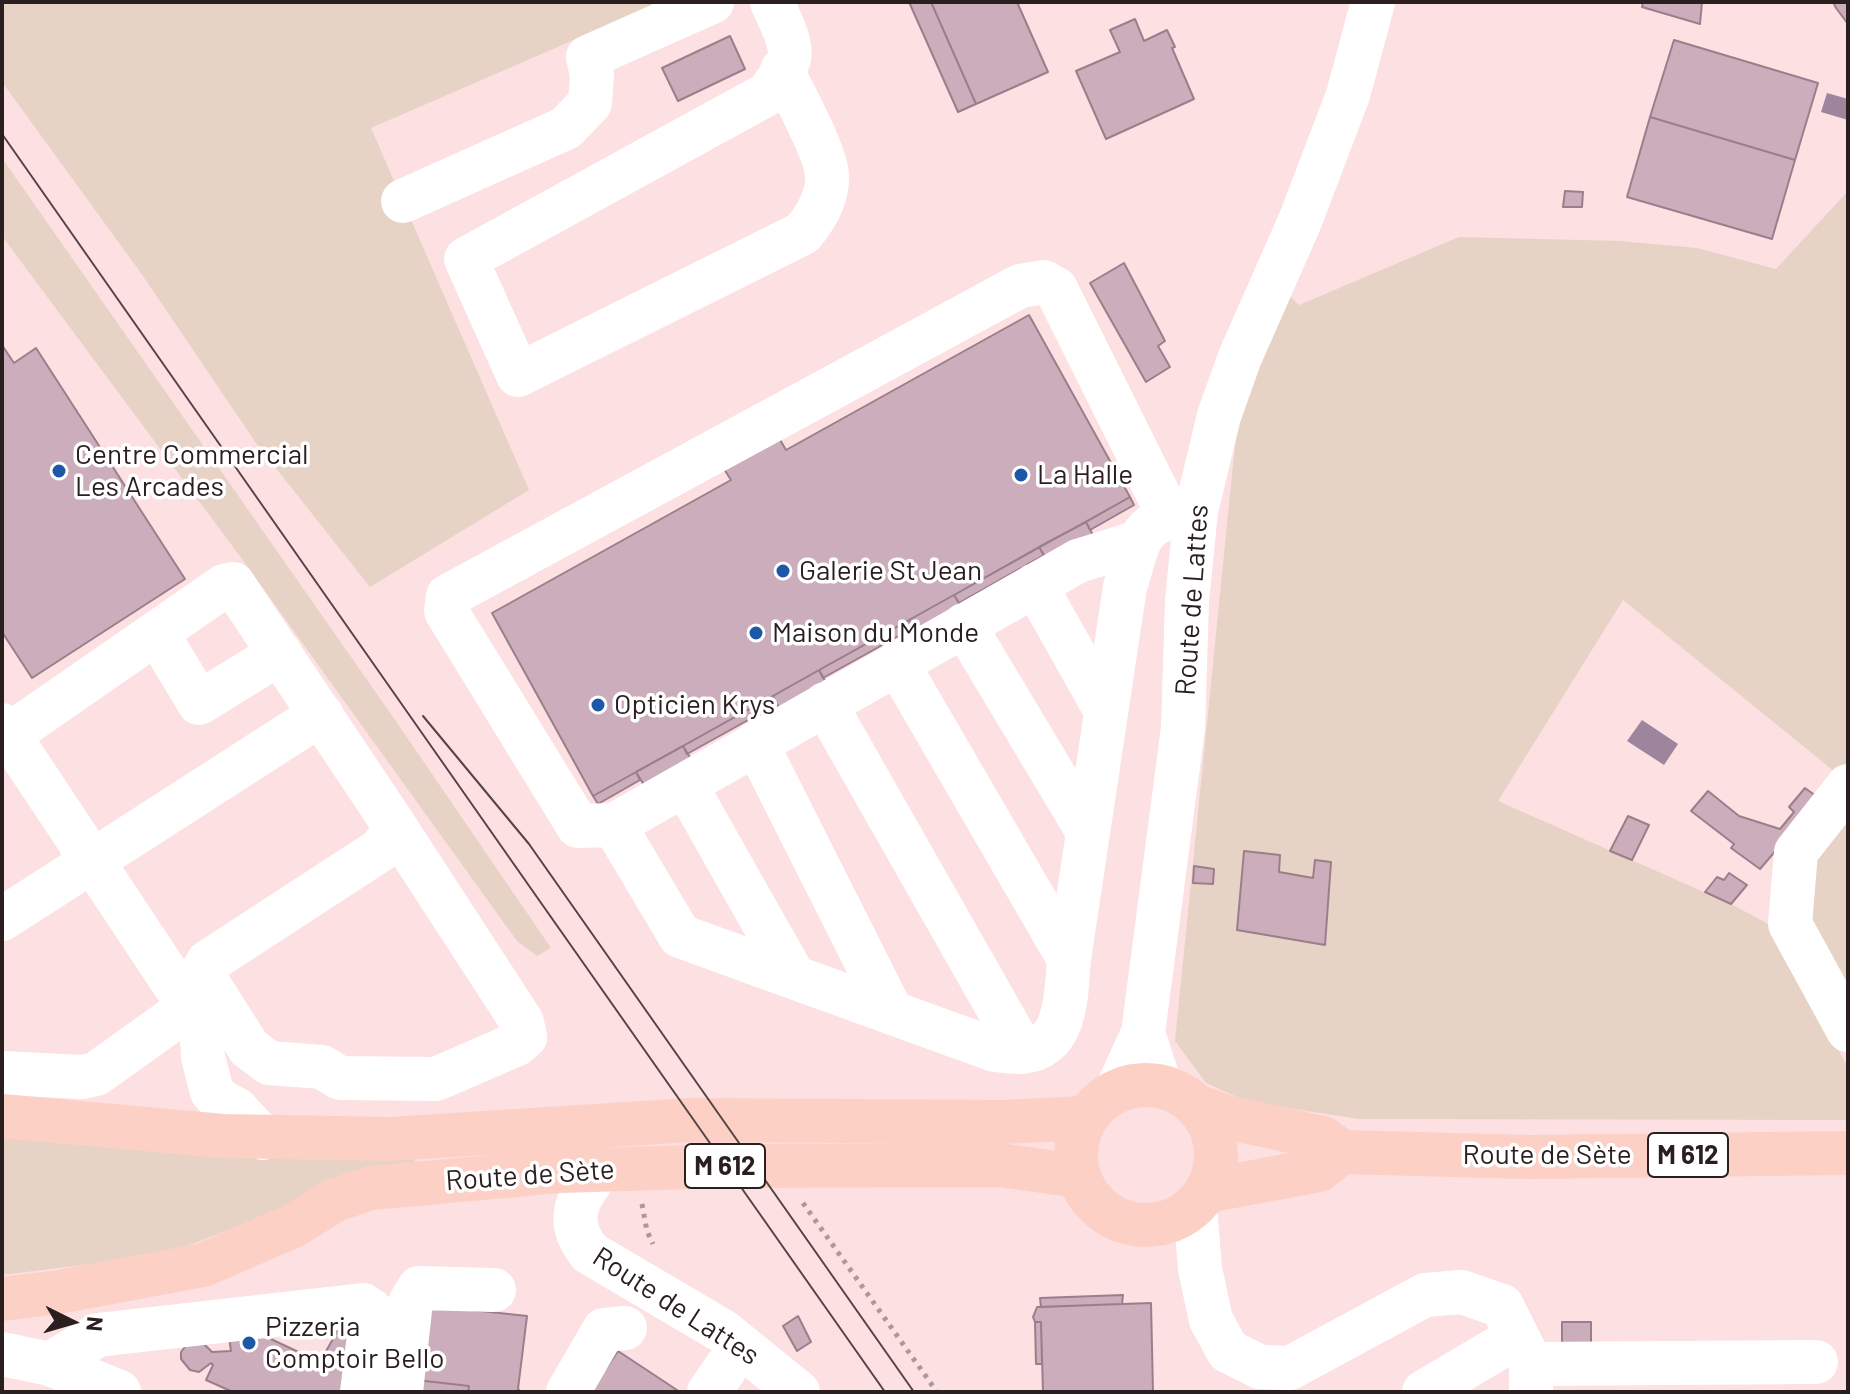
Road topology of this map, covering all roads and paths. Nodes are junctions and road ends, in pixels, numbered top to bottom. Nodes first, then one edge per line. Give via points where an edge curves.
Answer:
1 (712, 2) edge
2 (772, 2) edge
3 (1373, 2) edge
4 (782, 70) junction
5 (403, 201) dead end
6 (1168, 523) junction
7 (1035, 585) junction
8 (1187, 601) junction
9 (964, 625) junction
10 (157, 633) junction
11 (280, 653) junction
12 (897, 663) junction
13 (825, 704) junction
14 (1106, 711) junction
15 (321, 714) junction
16 (6, 730) edge
17 (756, 743) junction
18 (686, 786) junction
19 (1848, 786) edge
20 (392, 822) junction
21 (614, 825) junction
22 (1088, 832) junction
23 (92, 861) junction
24 (2, 919) edge
25 (1069, 959) junction
26 (794, 977) junction
27 (196, 990) junction
28 (892, 1013) junction
29 (1848, 1030) edge
30 (1023, 1052) junction
31 (2, 1073) edge
32 (1138, 1088) junction
33 (1197, 1106) junction
34 (2, 1116) edge
35 (1085, 1118) junction
36 (263, 1138) junction
37 (1342, 1152) junction
38 (1848, 1153) edge
39 (601, 1169) junction
40 (1078, 1176) junction
41 (818, 1201) dead end
42 (1188, 1207) junction
43 (494, 1290) dead end
44 (2, 1299) edge
45 (625, 1328) dead end
46 (2, 1354) edge
47 (1816, 1362) dead end
48 (50, 1364) junction
49 (1527, 1364) edge
50 (119, 1392) edge
51 (362, 1392) edge
52 (401, 1392) edge
53 (568, 1392) edge
54 (798, 1392) edge
55 (937, 1392) edge
56 (1424, 1392) edge

1 - 5 street via 588,57 590,103 566,128
2 - 4 street via 790,48
3 - 6 street, Route de Lattes via 1348,95 1300,221
4 - 4 street via 769,93 466,259 518,375 810,225 828,174
6 - 7 street
6 - 8 street, Route de Lattes
6 - 8 street via 1158,574
6 - 14 street via 1125,587
6 - 21 street via 1056,289 1044,282 1020,286 448,596 446,611 578,826
7 - 9 street
7 - 14 street
8 - 32 street, Route de Lattes via 1183,728
9 - 12 street
9 - 22 street
10 - 11 street via 233,584
10 - 11 street via 199,703
10 - 16 street
11 - 15 street
12 - 13 street
12 - 25 street
13 - 17 street
13 - 30 street
14 - 22 street
15 - 20 street
15 - 23 street
16 - 23 street
17 - 18 street
17 - 28 street
18 - 21 street
18 - 26 street
19 - 29 street via 1796,852 1790,924
20 - 27 street via 392,834 380,850 208,962
20 - 27 street via 522,1022 525,1037 517,1044 436,1079 340,1078 322,1067 269,1063
21 - 26 street via 680,936
22 - 25 street
23 - 24 street
23 - 27 street
25 - 30 street via 1058,1029 1048,1043
26 - 28 street
27 - 31 street via 96,1074
27 - 36 street via 212,1092
28 - 30 street via 995,1050
32 - 33 main road via 1180,1093
32 - 35 main road via 1099,1102
33 - 37 main road, Route de Sète / M 612 via 1323,1138
33 - 42 main road via 1210,1125 1215,1170
34 - 36 main road, Route de Sète / M 612
35 - 36 main road, Route de Sète / M 612 via 690,1120 420,1138
35 - 40 main road via 1075,1156
37 - 38 main road, Route de Sète / M 612 via 1528,1157
37 - 42 main road via 1319,1170
39 - 40 main road, Route de Sète / M 612 via 1000,1165
39 - 44 main road, Route de Sète / M 612 via 371,1188 335,1200 293,1226 203,1265
39 - 54 street, Route de Lattes via 586,1186 575,1220 578,1238 590,1253 724,1332
40 - 42 main road via 1107,1214 1134,1225
41 - 55 path via 803,1202
42 - 49 street via 1211,1320 1228,1351 1260,1367 1290,1368 1425,1295 1462,1292 1502,1306
43 - 52 street via 419,1288 411,1301
45 - 53 street via 604,1330
46 - 48 street
47 - 49 street
48 - 50 street
48 - 51 street via 98,1335 363,1305 372,1311
49 - 56 street

